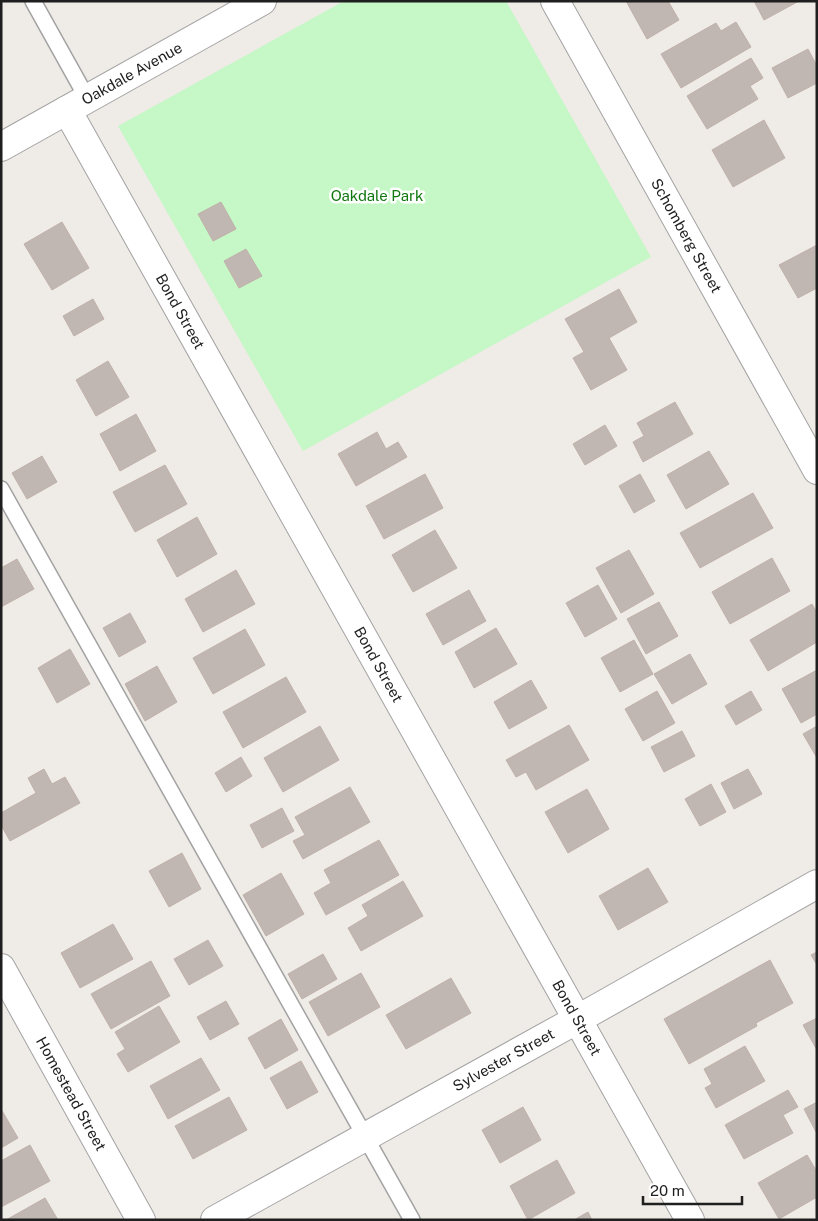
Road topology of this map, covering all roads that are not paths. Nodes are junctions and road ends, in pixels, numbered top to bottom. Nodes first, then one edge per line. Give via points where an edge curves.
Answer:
1 (33, 1) edge
2 (262, 1) edge
3 (555, 1) edge
4 (77, 104) junction
5 (1, 147) edge
6 (817, 470) edge
7 (1, 489) edge
8 (817, 884) edge
9 (1, 968) edge
10 (578, 1019) junction
11 (365, 1137) junction
12 (142, 1220) edge
13 (215, 1220) edge
14 (412, 1220) edge
15 (690, 1220) edge

1 - 4 lane
2 - 4 street, Oakdale Avenue
3 - 6 street, Schomberg Street
4 - 5 street, Oakdale Avenue
4 - 10 street, Bond Street
7 - 11 lane
8 - 10 street, Sylvester Street
9 - 12 street, Homestead Street
10 - 11 street, Sylvester Street
10 - 15 street, Bond Street
11 - 13 street, Sylvester Street
11 - 14 lane

